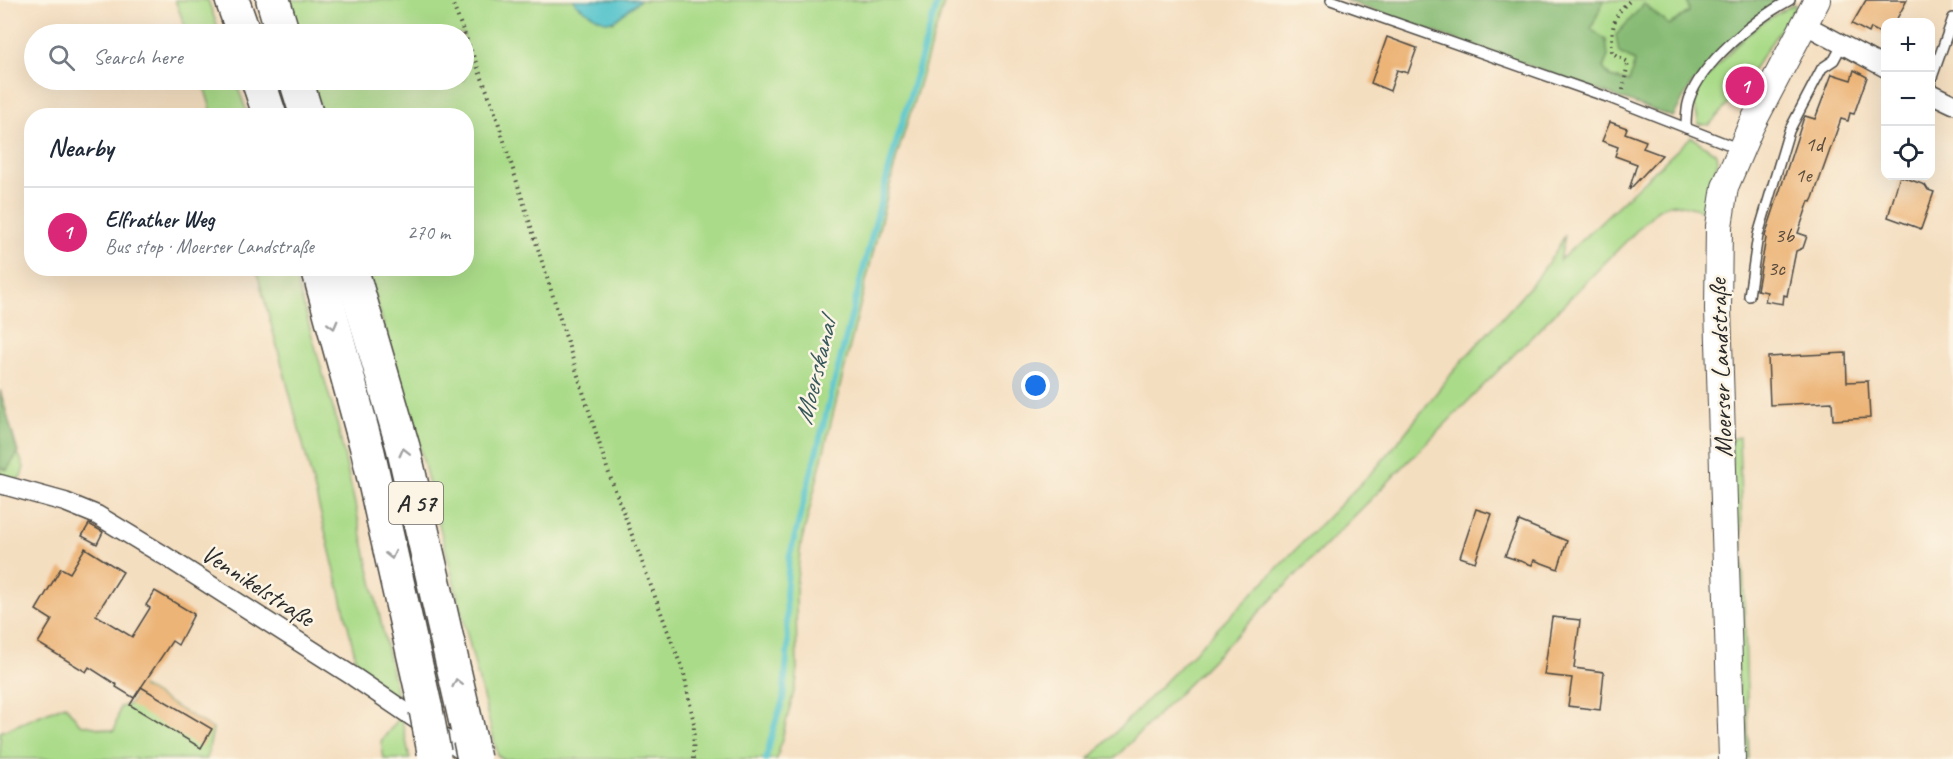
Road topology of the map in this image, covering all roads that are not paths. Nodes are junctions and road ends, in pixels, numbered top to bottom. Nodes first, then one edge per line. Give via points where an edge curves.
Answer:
1 (232, 0) edge
2 (273, 0) edge
3 (1331, 0) edge
4 (1790, 0) edge
5 (1817, 0) edge
6 (1953, 18) edge
7 (240, 24) edge
8 (280, 24) edge
9 (1804, 24) junction
10 (1842, 45) junction
11 (1881, 65) edge
12 (1934, 72) edge
13 (261, 90) edge
14 (299, 90) edge
15 (1935, 95) edge
16 (1953, 104) edge
17 (267, 108) edge
18 (305, 108) edge
19 (1686, 128) junction
20 (1740, 149) junction
21 (320, 276) edge
22 (353, 276) edge
23 (1749, 296) dead end
24 (0, 484) edge
25 (473, 753) edge
26 (435, 755) edge
27 (1732, 759) edge

1 - 7 highway
2 - 8 highway
3 - 19 lane
4 - 19 lane via 1761,18 1707,69 1689,100
5 - 9 main road, Moerser Landstraße
6 - 12 lane
9 - 10 street
9 - 20 main road, Moerser Landstraße
10 - 11 street
10 - 23 lane via 1834,60 1822,68 1789,131 1761,220
13 - 17 highway
14 - 18 highway
15 - 16 street
19 - 20 lane
20 - 27 main road, Moerser Landstraße via 1720,208 1718,246
21 -> 26 highway, A 57, bridge via 368,452
25 -> 22 highway, A 57 via 403,447
24 - 25 street, Vennikelstraße via 98,515

